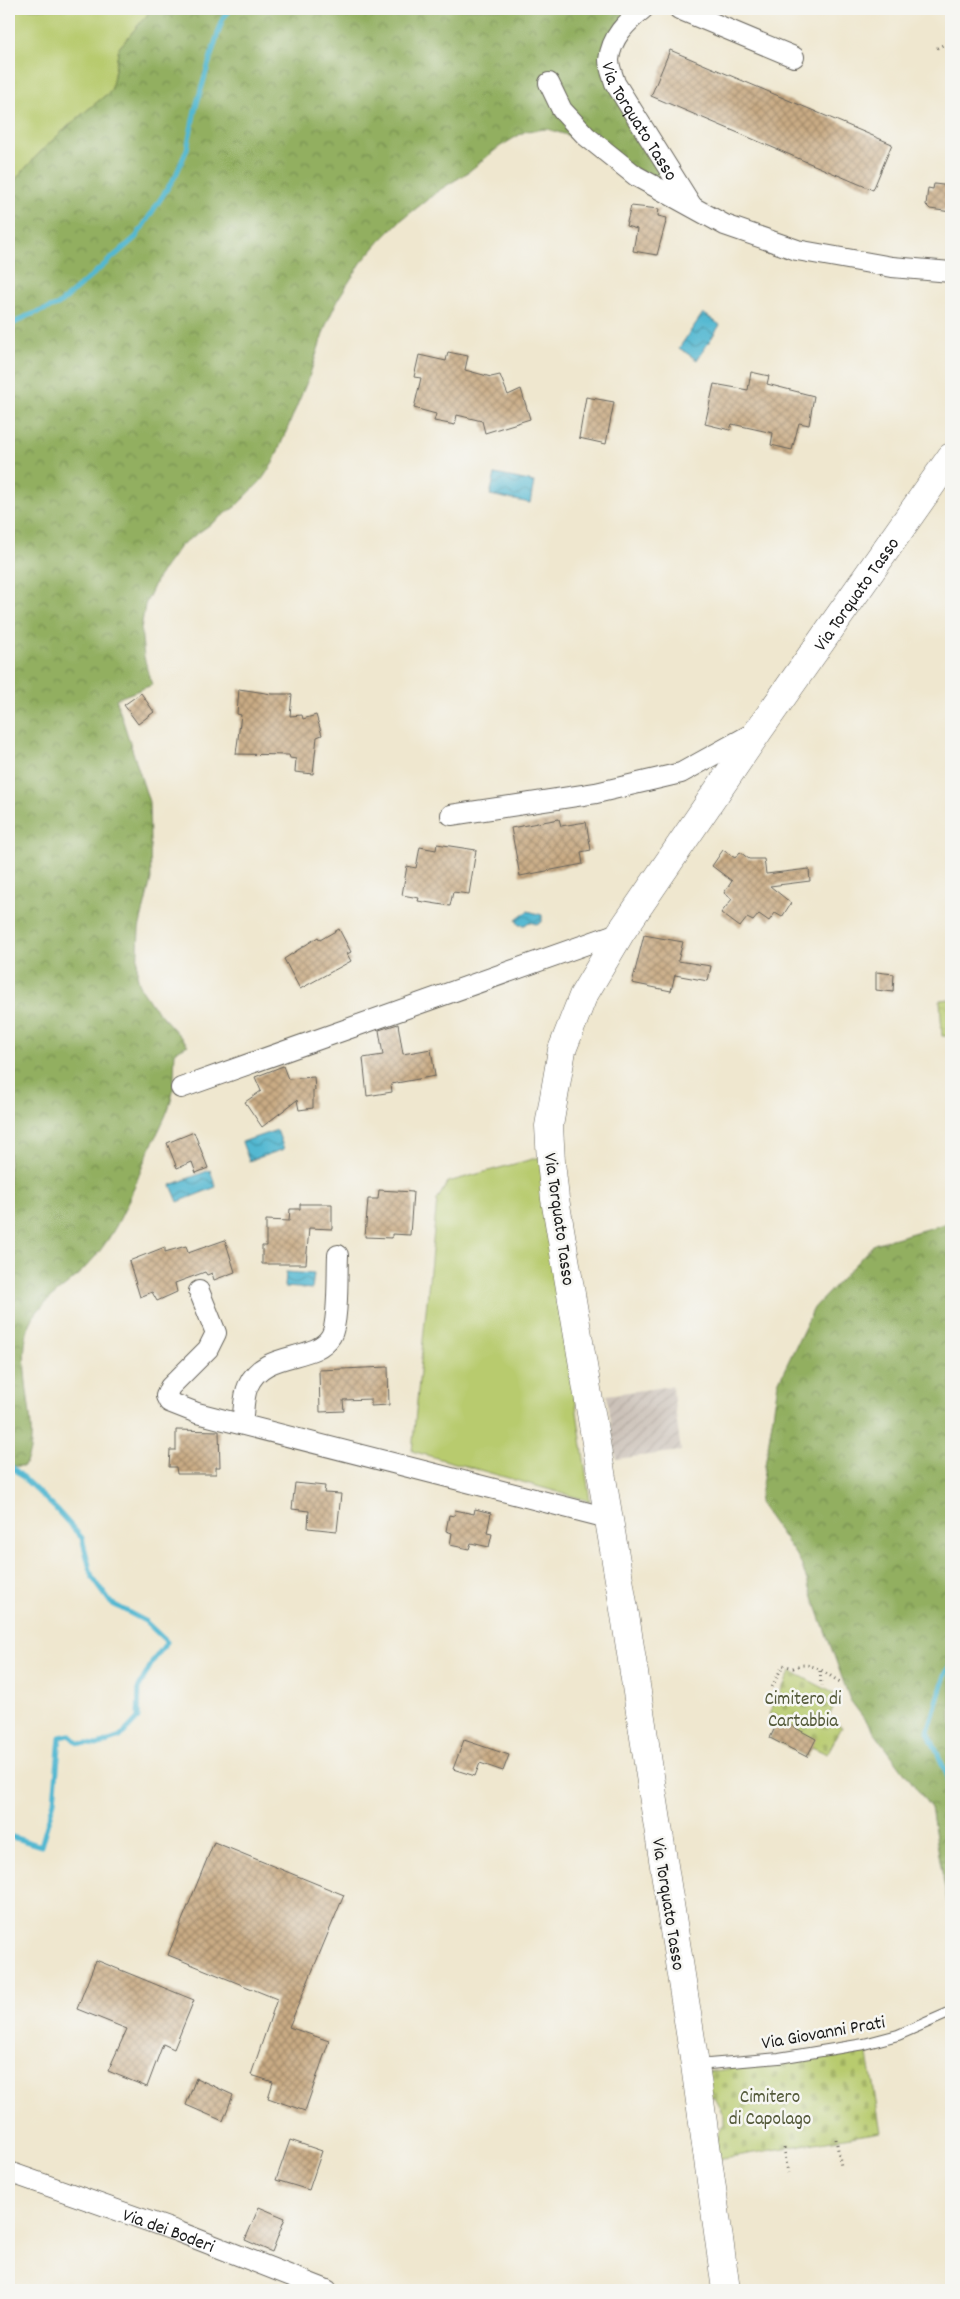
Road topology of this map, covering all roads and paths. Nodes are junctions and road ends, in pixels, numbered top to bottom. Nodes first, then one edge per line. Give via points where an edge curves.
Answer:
1 (643, 9) edge
2 (679, 9) edge
3 (951, 41) edge
4 (937, 48) dead end
5 (794, 58) dead end
6 (549, 83) dead end
7 (694, 208) junction
8 (951, 272) edge
9 (951, 457) edge
10 (759, 730) junction
11 (451, 815) dead end
12 (621, 932) junction
13 (181, 1088) dead end
14 (338, 1255) dead end
15 (199, 1291) dead end
16 (242, 1424) junction
17 (608, 1518) junction
18 (820, 1670) junction
19 (840, 1682) dead end
20 (821, 1686) dead end
21 (772, 1687) dead end
22 (951, 2012) edge
23 (695, 2065) junction
24 (836, 2139) dead end
25 (784, 2148) dead end
26 (841, 2166) dead end
27 (9, 2172) edge
28 (788, 2173) dead end
29 (327, 2290) edge
30 (726, 2290) edge

1 - 7 street, Via Torquato Tasso via 626,23 613,43 609,62 615,83
2 - 5 street
3 - 4 path
6 - 7 street, Via Torquato Tasso via 562,110 586,136 636,176
7 - 8 street, Via Torquato Tasso via 725,226 797,250 892,267
9 - 10 street, Via Torquato Tasso
10 - 11 street, Via Torquato Tasso via 680,773 596,793
10 - 12 street, Via Torquato Tasso
12 - 13 street
12 - 17 street, Via Torquato Tasso via 583,996 562,1050 549,1126 556,1199
14 - 16 street via 331,1335 322,1346 268,1364 255,1374 247,1388
15 - 16 street via 216,1333 208,1349 170,1387 166,1396 170,1402 197,1413
16 - 17 street
17 - 23 street, Via Torquato Tasso
18 - 19 path
18 - 20 path
18 - 21 path via 810,1664 793,1668 784,1665
22 - 23 lane, Via Giovanni Prati via 898,2035 864,2044 779,2058
23 - 30 street, Via Torquato Tasso
24 - 26 path
25 - 28 path
27 - 29 street, Via dei Boderi via 179,2232

